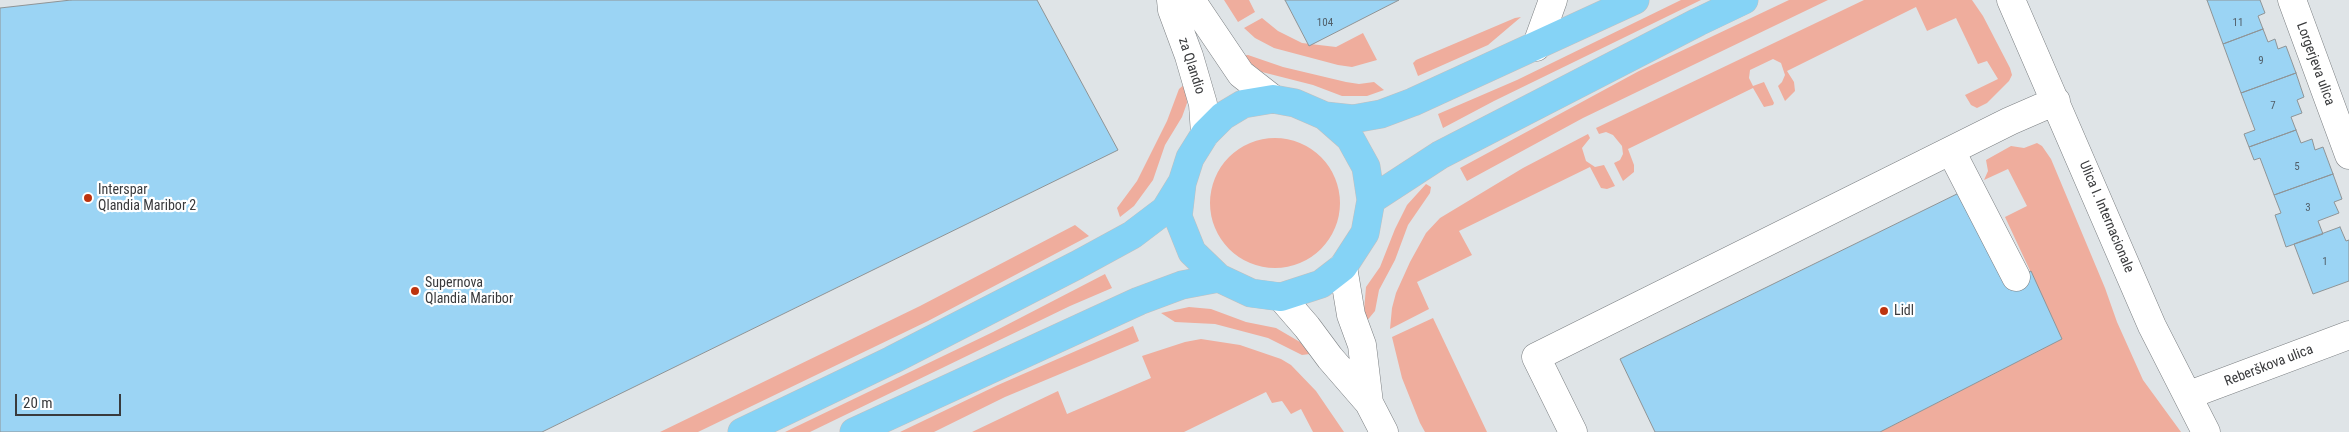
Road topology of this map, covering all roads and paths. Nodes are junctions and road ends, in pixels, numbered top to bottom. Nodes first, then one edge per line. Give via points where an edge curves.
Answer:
1 (1171, 0) edge
2 (1191, 0) edge
3 (1553, 0) edge
4 (1635, 0) edge
5 (1744, 0) edge
6 (2012, 0) edge
7 (2292, 0) edge
8 (1536, 46) junction
9 (1273, 99) junction
10 (2056, 101) junction
11 (1325, 116) junction
12 (1204, 134) junction
13 (1951, 151) junction
14 (2349, 155) edge
15 (1182, 183) junction
16 (1371, 200) junction
17 (1344, 266) junction
18 (1219, 278) junction
19 (2016, 278) dead end
20 (1281, 297) junction
21 (2349, 336) edge
22 (2189, 395) junction
23 (1369, 403) junction
24 (742, 432) edge
25 (854, 432) edge
26 (1384, 432) edge
27 (1573, 432) edge
28 (2206, 432) edge

1 - 12 street, za Qlandio via 1203,104
2 - 9 street via 1241,74
3 - 8 street
4 - 8 main road
5 - 16 main road via 1440,155
6 - 10 street, Ulica I. Internacionale
7 - 14 street, Lorgerjeva ulica
8 - 11 main road via 1381,114 1353,119
9 - 11 main road via 1295,103
9 - 12 main road via 1243,104 1223,116
10 - 13 street
10 - 22 street, Ulica I. Internacionale via 2152,326
11 - 16 main road via 1350,138 1366,167
12 - 15 main road via 1190,158
13 - 19 street
13 - 27 street via 1536,357
15 - 18 main road via 1178,217 1192,252
15 - 24 main road via 1165,210 1132,235 892,360
16 - 17 main road via 1365,233
17 - 20 main road via 1321,284
17 - 23 street via 1351,315 1362,345
18 - 20 main road via 1251,293
18 - 25 main road via 1182,285 1139,301
20 - 23 street
21 - 22 street, Reberškova ulica
22 - 28 street, Ulica I. Internacionale
23 - 26 street

